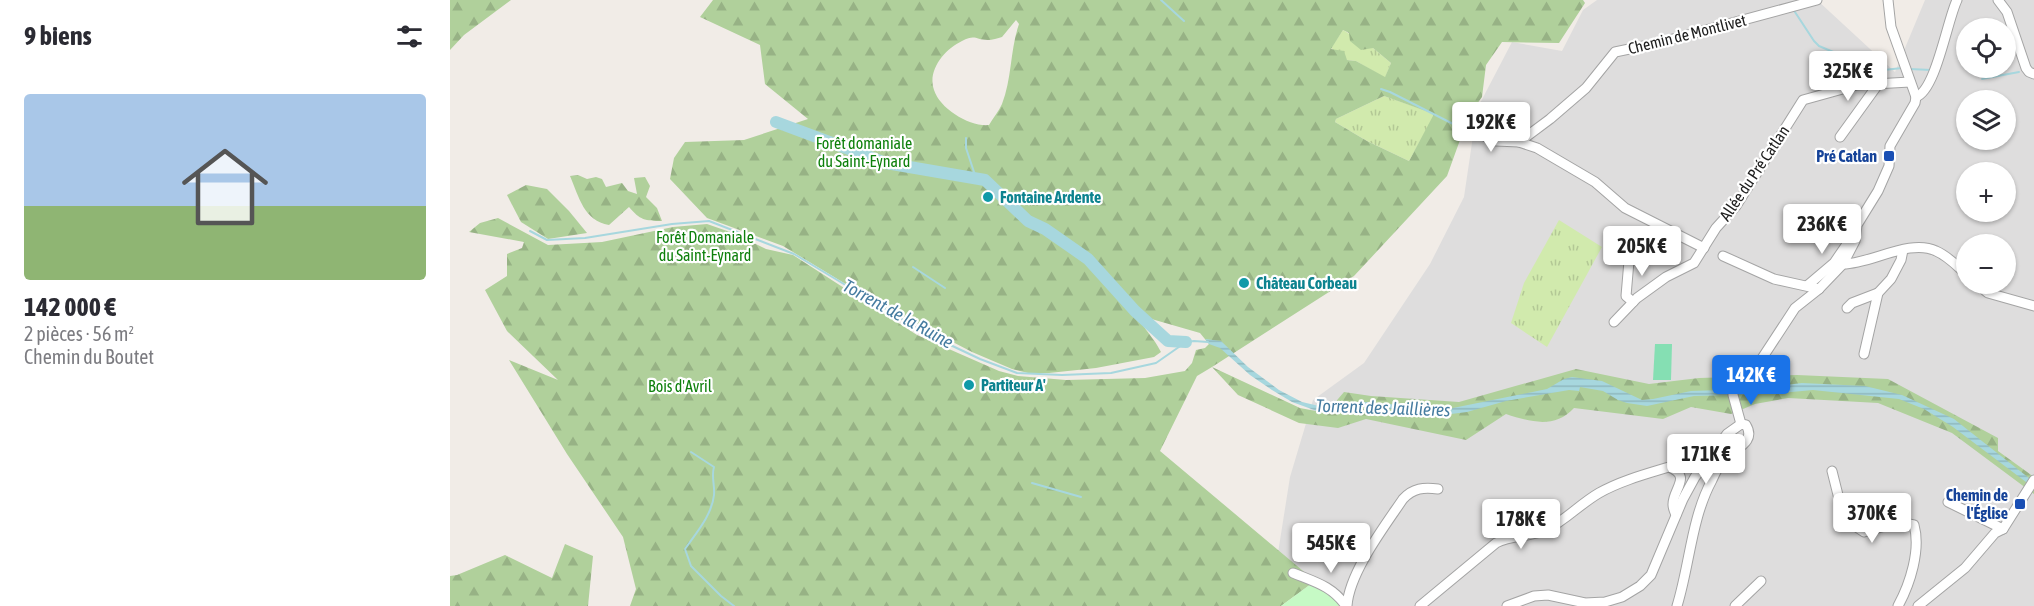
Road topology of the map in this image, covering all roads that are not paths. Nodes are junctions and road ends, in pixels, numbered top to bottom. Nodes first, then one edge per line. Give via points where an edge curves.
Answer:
1 (1817, 0) edge
2 (1888, 0) edge
3 (1957, 0) edge
4 (1998, 0) edge
5 (2034, 74) edge
6 (1910, 82) junction
7 (1879, 83) junction
8 (1916, 97) junction
9 (1470, 130) dead end
10 (1840, 137) dead end
11 (1519, 142) junction
12 (1851, 230) dead end
13 (1704, 248) junction
14 (1903, 250) junction
15 (1723, 256) dead end
16 (1629, 261) dead end
17 (1843, 264) junction
18 (1956, 265) edge
19 (1808, 285) junction
20 (1819, 289) junction
21 (1878, 293) junction
22 (1992, 294) edge
23 (1633, 302) junction
24 (2034, 306) edge
25 (1848, 308) dead end
26 (1614, 322) dead end
27 (1864, 354) dead end
28 (1741, 424) junction
29 (1832, 471) dead end
30 (2034, 480) edge
31 (1438, 489) dead end
32 (2029, 495) edge
33 (1948, 502) dead end
34 (1676, 515) junction
35 (2003, 529) junction
36 (1293, 573) dead end
37 (1761, 581) dead end
38 (1556, 601) edge
39 (1346, 606) edge
40 (1419, 606) edge
41 (1507, 606) edge
42 (1677, 606) edge
43 (1735, 606) edge
44 (1898, 606) edge
45 (1918, 606) edge

1 - 11 street, Chemin de Montlivet via 1615,52 1586,88
2 - 6 street via 1891,27
3 - 8 street via 1935,72
4 - 5 street via 2010,18 2026,68
6 - 7 street, Allée du Pré Catlan
6 - 8 street
7 - 10 street
7 - 13 street, Allée du Pré Catlan via 1803,100 1736,206
8 - 17 street via 1890,146 1889,166 1857,225 1855,241
9 - 11 street via 1497,141
11 - 13 street via 1571,167 1625,208
12 - 19 street via 1834,263
13 - 23 street, Allée du Pré Catlan via 1694,263 1666,277
14 - 17 street
14 - 18 street via 1934,250
14 - 21 street via 1891,279
15 - 19 street via 1774,279
16 - 23 street via 1626,296
17 - 20 street
19 - 20 street
20 - 28 street via 1795,308 1756,366 1733,390
21 - 25 street
21 - 27 street
22 - 24 street
23 - 26 street, Allée du Pré Catlan
28 - 34 street via 1727,434 1695,477
28 - 42 street via 1748,429 1748,439 1723,460 1703,498
29 - 44 street via 1849,522 1864,532 1899,522 1914,525 1918,537 1914,562
30 - 32 street
31 - 39 street via 1417,489 1403,499 1355,577
32 - 35 street
33 - 35 street
34 - 38 street via 1651,575 1640,586 1605,602
34 - 40 street via 1673,505 1680,475 1669,467 1600,493 1543,531 1496,543
35 - 45 street via 1965,568
36 - 39 street via 1331,589
37 - 43 street
38 - 41 street via 1534,596

